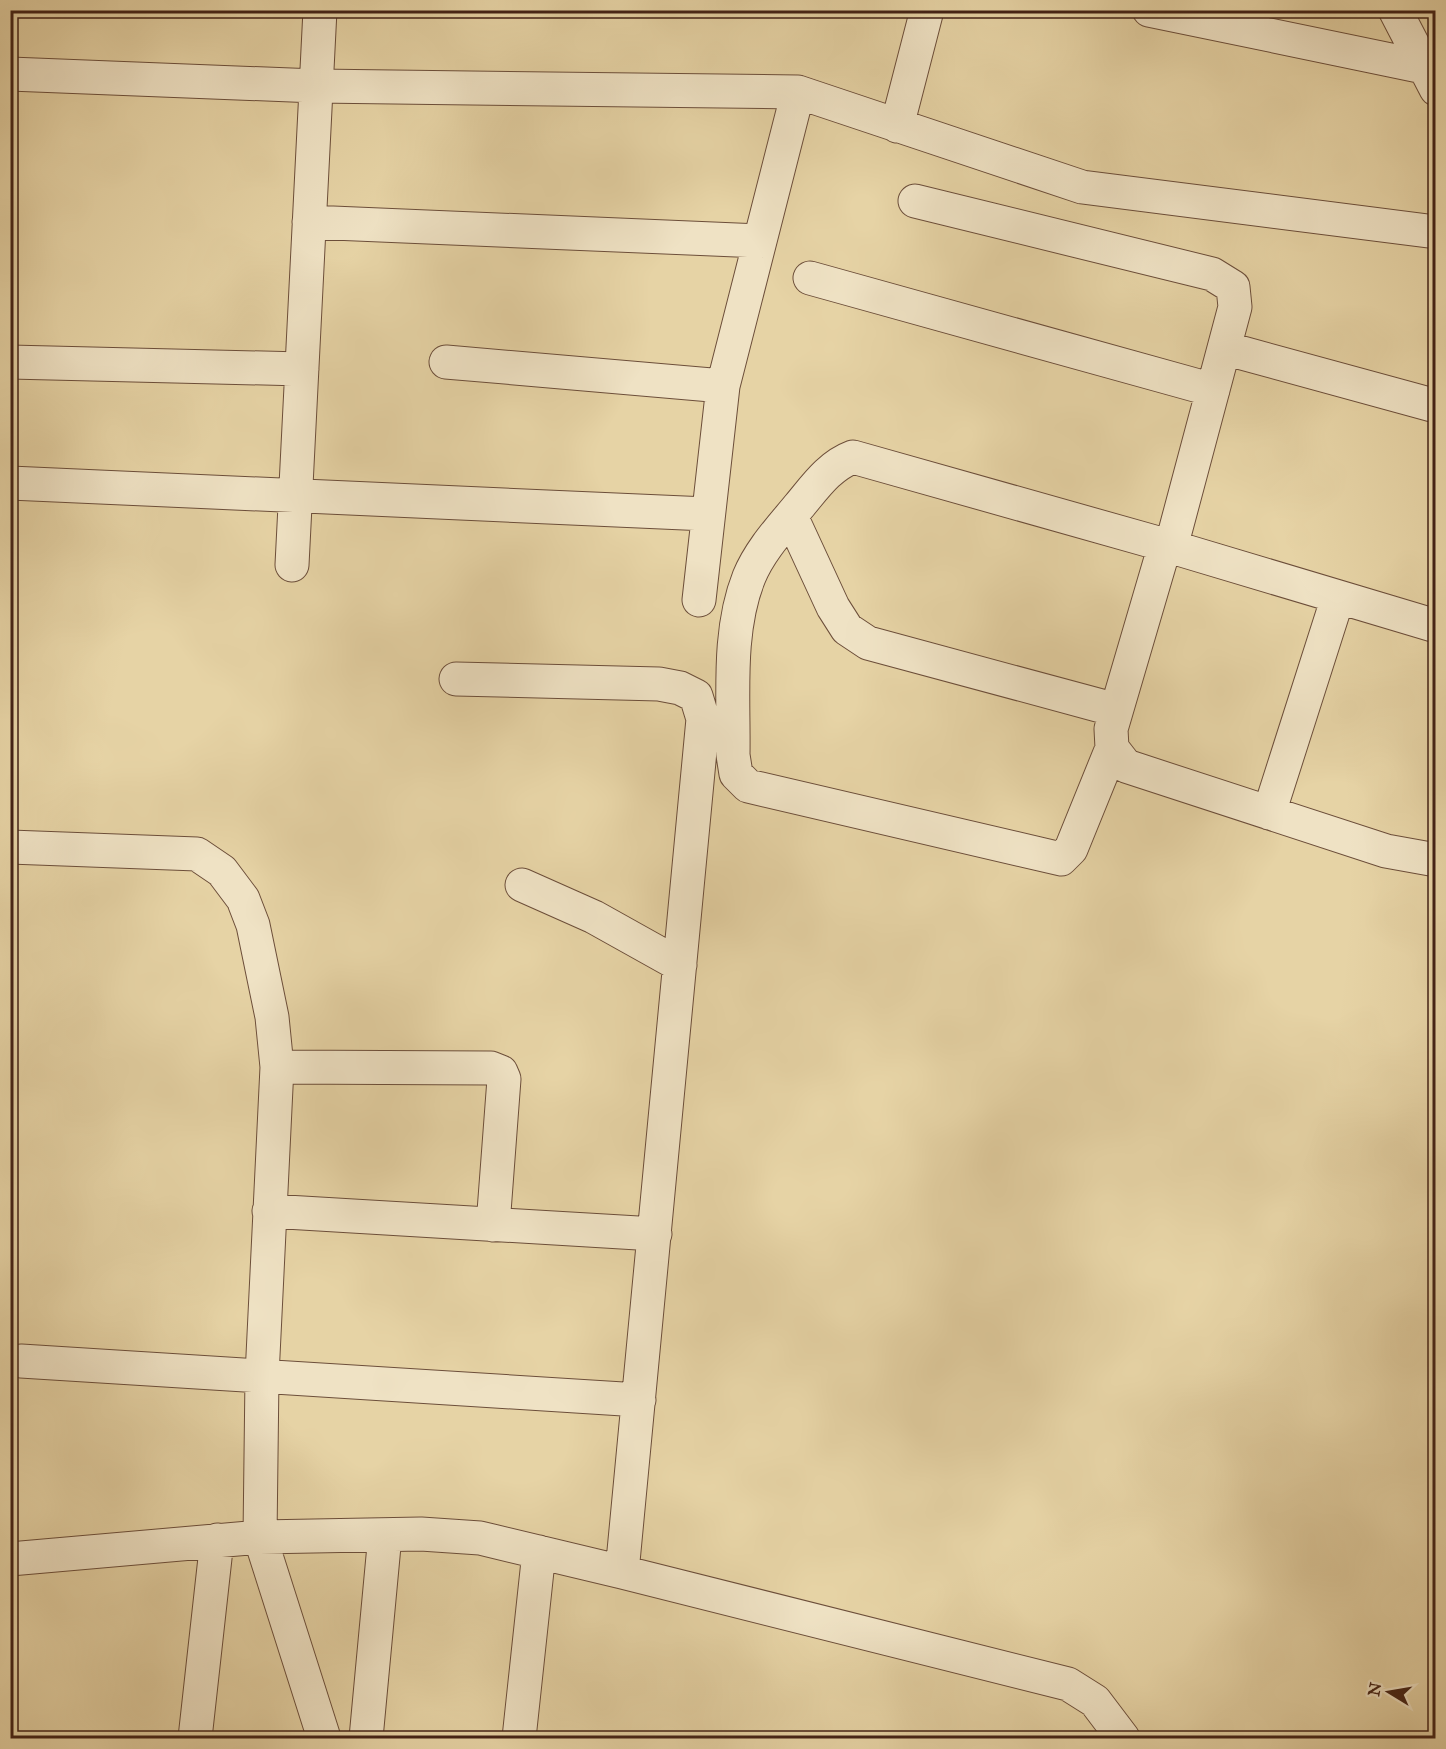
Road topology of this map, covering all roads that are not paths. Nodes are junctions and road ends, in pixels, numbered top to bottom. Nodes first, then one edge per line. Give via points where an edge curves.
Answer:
1 (320, 10) edge
2 (927, 10) edge
3 (1149, 10) edge
4 (1395, 10) edge
5 (10, 74) edge
6 (1430, 78) edge
7 (316, 86) junction
8 (798, 92) junction
9 (897, 126) junction
10 (915, 201) dead end
11 (309, 222) junction
12 (1436, 232) edge
13 (760, 241) junction
14 (810, 278) dead end
15 (1224, 348) junction
16 (10, 362) edge
17 (446, 362) dead end
18 (302, 369) junction
19 (723, 386) junction
20 (1213, 390) junction
21 (1436, 406) edge
22 (10, 483) edge
23 (296, 497) junction
24 (707, 514) junction
25 (791, 516) junction
26 (1168, 546) junction
27 (292, 564) dead end
28 (1338, 597) junction
29 (699, 600) dead end
30 (1436, 626) edge
31 (456, 679) dead end
32 (1116, 710) junction
33 (1112, 748) junction
34 (1269, 813) junction
35 (10, 847) edge
36 (1436, 860) edge
37 (522, 885) dead end
38 (680, 965) junction
39 (277, 1067) junction
40 (269, 1211) junction
41 (493, 1225) junction
42 (655, 1234) junction
43 (21, 1362) dead end
44 (261, 1376) junction
45 (639, 1401) junction
46 (385, 1535) junction
47 (260, 1537) junction
48 (217, 1540) junction
49 (539, 1552) junction
50 (10, 1559) edge
51 (622, 1572) junction
52 (195, 1738) edge
53 (324, 1738) edge
54 (366, 1738) edge
55 (519, 1738) edge
56 (1123, 1738) edge

1 - 7 street
2 - 9 street
3 - 6 street
4 - 6 street
5 - 7 street
7 - 8 street
7 - 11 street
8 - 9 street
8 - 13 street
9 - 12 street via 1082,187
10 - 15 street via 1212,274 1233,287 1235,307
11 - 13 street
11 - 18 street
13 - 19 street
14 - 20 street
15 - 20 street
15 - 21 street
16 - 18 street
17 - 19 street
18 - 23 street
19 - 24 street
20 - 26 street
22 - 23 street
23 - 24 street
23 - 27 street
24 - 29 street
25 - 26 street via 826,474 853,457
25 - 32 street via 833,607 847,629 868,643
25 - 33 street via 768,544 750,576 736,617 733,755 736,774 748,786 1061,859 1071,849
26 - 28 street
26 - 32 street
28 - 30 street
28 - 34 street
31 - 38 street via 660,684 696,696 704,719
32 - 33 street
33 - 34 street via 1126,766
34 - 36 street via 1386,852
35 - 39 street via 197,854 222,871 243,899 253,925 272,1017
37 - 38 street via 594,916
38 - 42 street
39 - 40 street
39 - 41 street via 491,1068 501,1072 504,1078
40 - 41 street
40 - 44 street
41 - 42 street
42 - 45 street
43 - 44 street
44 - 45 street
44 - 47 street
45 - 51 street
46 - 47 street
46 - 49 street via 480,1538
46 - 54 street
47 - 48 street
47 - 53 street
48 - 50 street
48 - 52 street
49 - 51 street
49 - 55 street
51 - 56 street via 1068,1684 1095,1701

